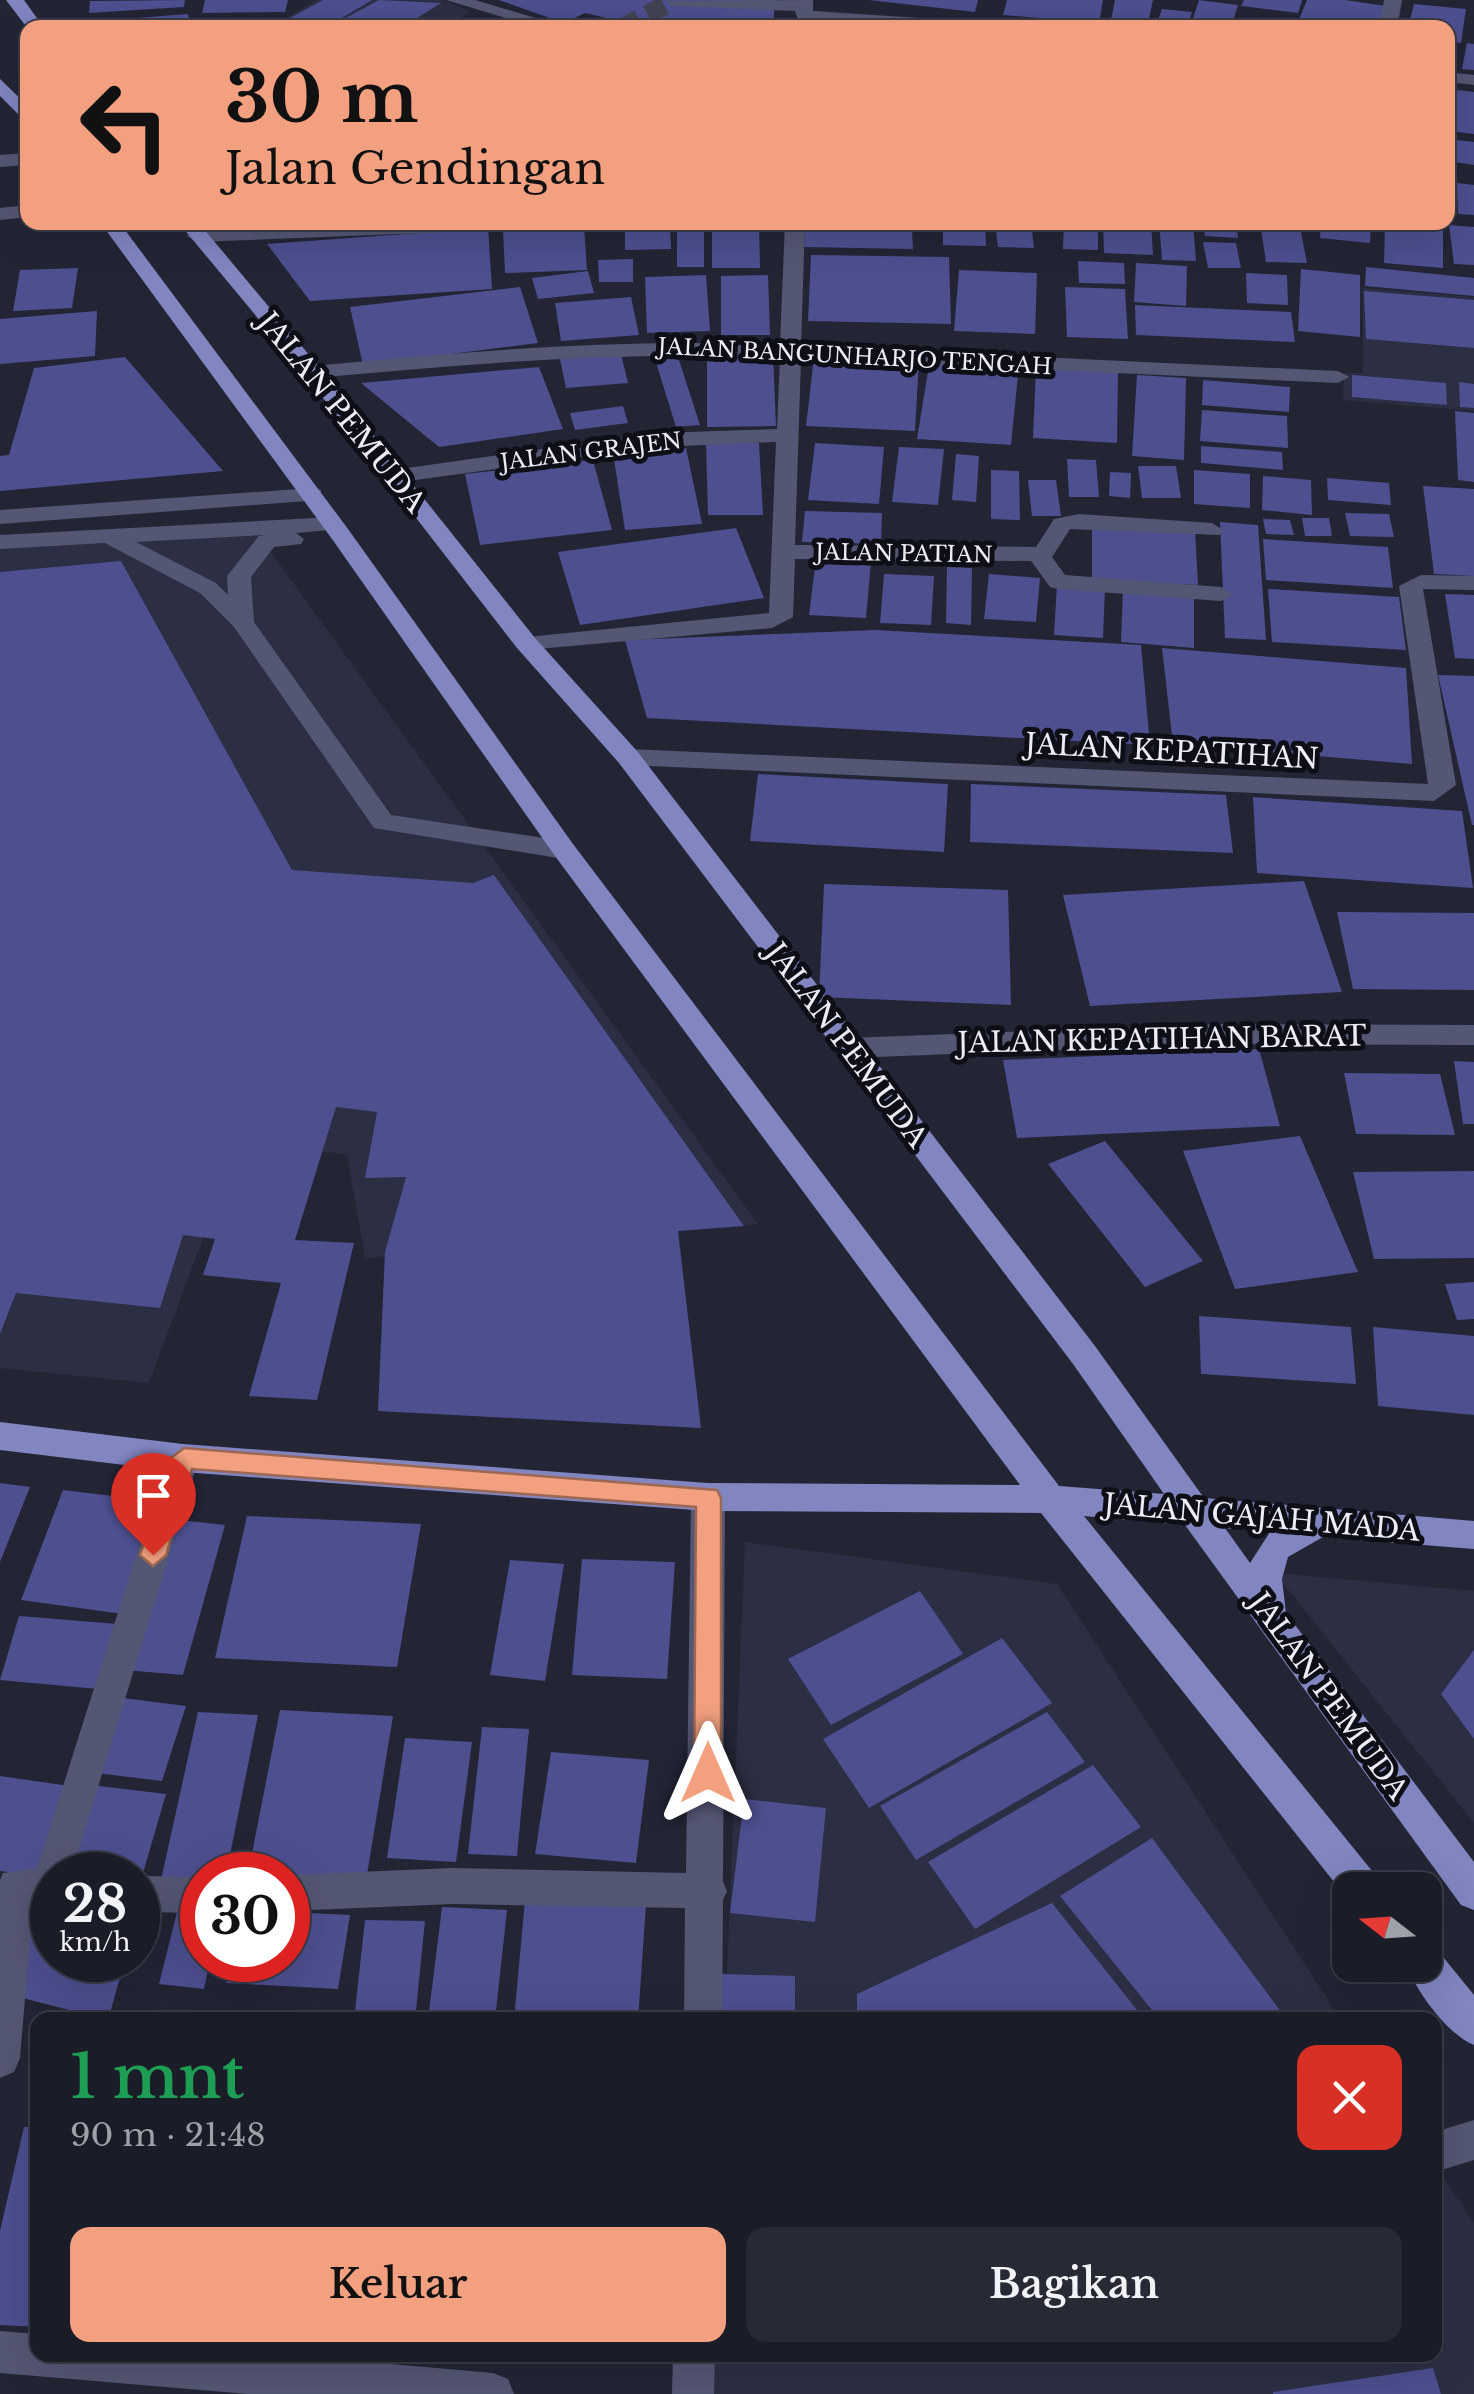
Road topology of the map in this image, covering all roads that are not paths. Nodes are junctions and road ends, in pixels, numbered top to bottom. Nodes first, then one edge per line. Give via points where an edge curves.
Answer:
1 (455, 0) edge
2 (673, 1) edge
3 (804, 12) edge
4 (531, 20) edge
5 (905, 20) edge
6 (0, 84) edge
7 (20, 108) edge
8 (115, 230) edge
9 (193, 230) edge
10 (796, 230) edge
11 (791, 348) junction
12 (313, 372) junction
13 (1338, 377) dead end
14 (788, 436) junction
15 (394, 476) junction
16 (312, 495) junction
17 (0, 517) edge
18 (337, 529) junction
19 (1212, 530) dead end
20 (112, 538) junction
21 (0, 542) edge
22 (781, 552) junction
23 (1038, 554) junction
24 (1474, 584) edge
25 (1221, 594) dead end
26 (242, 622) junction
27 (526, 643) junction
28 (628, 758) junction
29 (564, 850) junction
30 (1474, 1035) edge
31 (850, 1048) junction
32 (0, 1436) edge
33 (184, 1458) junction
34 (708, 1498) junction
35 (1050, 1499) junction
36 (1194, 1510) junction
37 (1355, 1524) junction
38 (1474, 1534) edge
39 (1270, 1617) junction
40 (61, 1852) edge
41 (1350, 1872) edge
42 (30, 1885) edge
43 (708, 1890) junction
44 (310, 1892) edge
45 (1474, 1892) edge
46 (3, 1978) edge
47 (1439, 1982) edge
48 (704, 2012) edge
49 (1474, 2026) edge
50 (0, 2058) edge
51 (1474, 2140) edge
52 (1442, 2150) edge
53 (0, 2352) edge
54 (30, 2354) edge
55 (122, 2362) edge
56 (694, 2362) edge
57 (493, 2394) edge
58 (693, 2394) edge

1 - 4 street
2 - 3 street
3 - 5 street
6 - 7 main road
8 - 16 main road
9 - 12 main road, JALAN PEMUDA
10 - 11 street
11 - 12 street, JALAN BANGUNHARJO TENGAH via 612,347
11 - 13 street, JALAN BANGUNHARJO TENGAH
11 - 14 street
12 - 15 main road, JALAN PEMUDA
14 - 15 street, JALAN GRAJEN via 655,440
14 - 22 street
15 - 27 main road, JALAN PEMUDA
16 - 17 street
16 - 18 main road
18 - 20 street
18 - 26 street via 267,542 240,576
18 - 29 main road
19 - 23 street via 1069,521
20 - 21 street
20 - 26 street via 208,588
22 - 23 street, JALAN PATIAN
22 - 27 street, JALAN PATIAN via 784,588 776,622
23 - 25 street via 1058,582
24 - 28 street, JALAN KEPATIHAN via 1411,586 1443,786 1434,793
26 - 29 street via 383,822
27 - 28 main road, JALAN PEMUDA
28 - 31 main road, JALAN PEMUDA
29 - 35 main road
30 - 31 street, JALAN KEPATIHAN BARAT via 1220,1034
31 - 36 main road, JALAN PEMUDA
32 - 33 main road, JALAN GAJAH MADA
33 - 34 main road, JALAN GAJAH MADA
33 - 40 street
34 - 35 main road, JALAN GAJAH MADA
34 - 43 street
35 - 36 main road, JALAN GAJAH MADA
35 - 41 main road
36 - 37 main road, JALAN GAJAH MADA
36 - 39 main road, JALAN PEMUDA
37 - 38 main road, JALAN GAJAH MADA
37 - 39 main road via 1320,1524 1282,1538 1266,1558
39 - 45 main road, JALAN PEMUDA
42 - 46 street via 17,1885
43 - 44 street via 452,1886
43 - 48 street
46 - 50 street
47 - 49 main road
51 - 52 street
53 - 54 street
55 - 57 street
56 - 58 street

